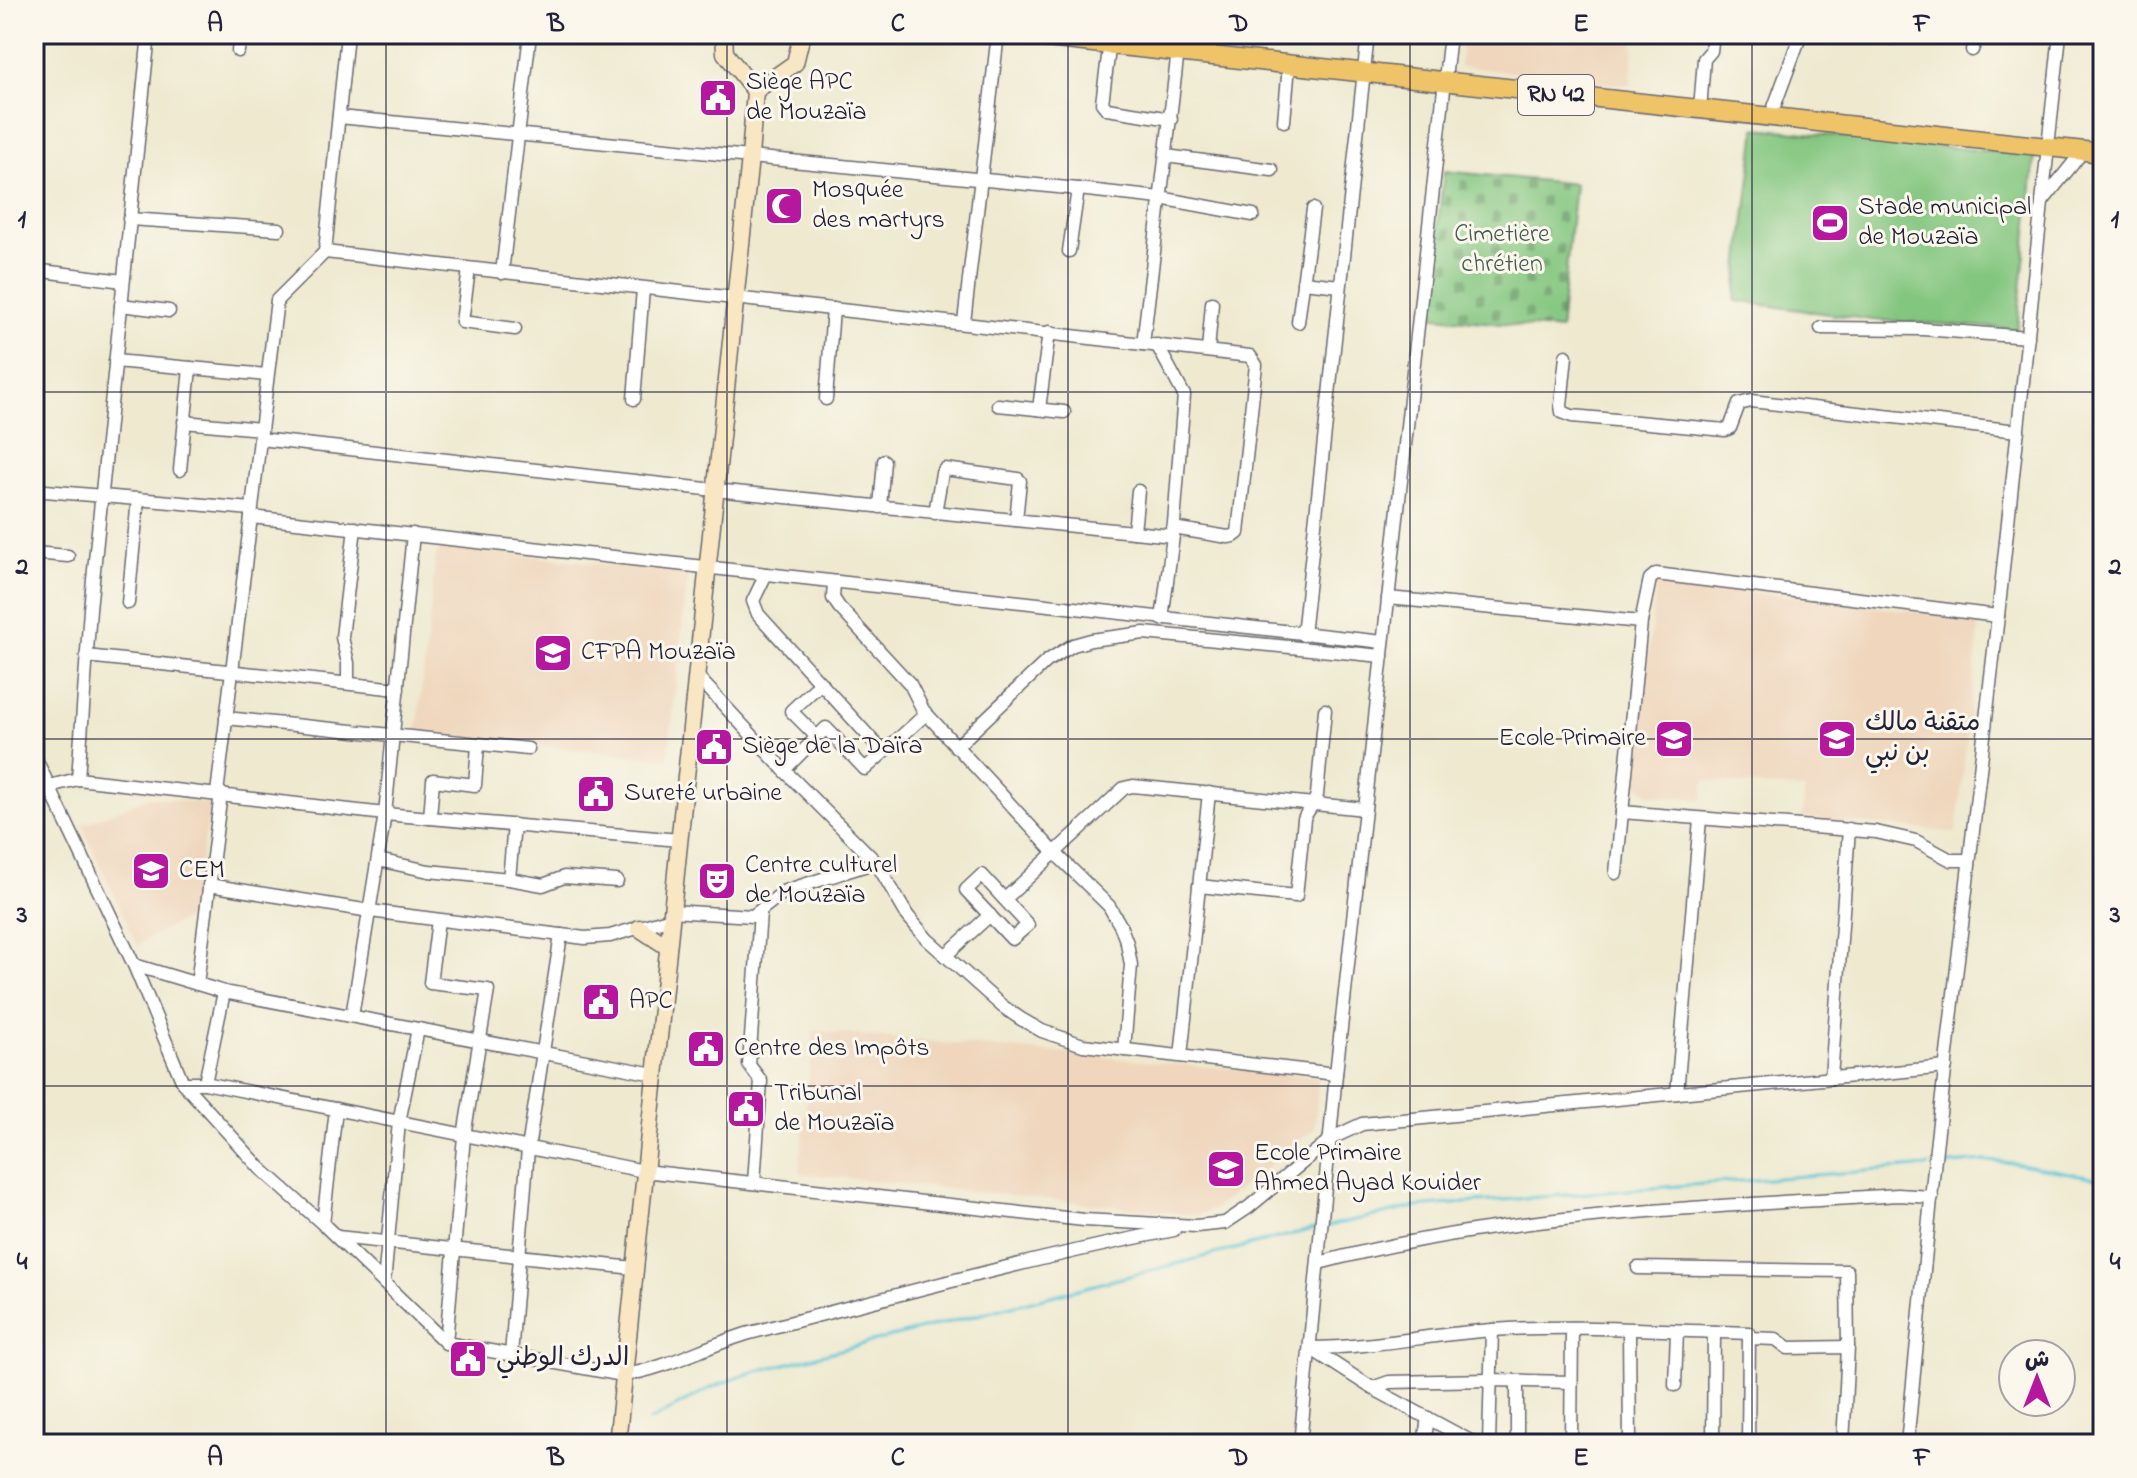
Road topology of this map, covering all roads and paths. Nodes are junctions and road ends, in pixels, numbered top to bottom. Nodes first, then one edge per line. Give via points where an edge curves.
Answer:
1 (35, 34) edge
2 (149, 34) edge
3 (240, 34) edge
4 (347, 34) edge
5 (530, 34) edge
6 (724, 34) edge
7 (802, 34) edge
8 (998, 34) edge
9 (1010, 34) edge
10 (1368, 34) edge
11 (1450, 34) edge
12 (1713, 34) edge
13 (1801, 34) edge
14 (1863, 34) edge
15 (1894, 34) edge
16 (1978, 34) edge
17 (2060, 34) edge
18 (1110, 39) edge
19 (34, 42) edge
20 (1180, 43) edge
21 (1972, 50) dead end
22 (238, 51) dead end
23 (1289, 65) junction
24 (1365, 74) junction
25 (1444, 83) junction
26 (755, 91) junction
27 (1700, 110) junction
28 (339, 117) junction
29 (1770, 118) junction
30 (1171, 119) junction
31 (1284, 121) dead end
32 (519, 133) junction
33 (2047, 148) junction
34 (2083, 151) junction
35 (2103, 153) edge
36 (1166, 156) junction
37 (750, 157) junction
38 (1272, 170) dead end
39 (983, 179) junction
40 (1078, 189) junction
41 (1160, 198) junction
42 (2042, 202) junction
43 (1313, 209) dead end
44 (1253, 215) dead end
45 (129, 219) junction
46 (279, 229) dead end
47 (1069, 251) dead end
48 (325, 252) junction
49 (469, 269) junction
50 (34, 270) edge
51 (502, 273) junction
52 (123, 281) junction
53 (1303, 282) junction
54 (1340, 286) junction
55 (643, 289) junction
56 (735, 299) junction
57 (1212, 303) dead end
58 (121, 305) junction
59 (833, 309) junction
60 (169, 311) dead end
61 (964, 322) junction
62 (1298, 322) dead end
63 (1821, 328) dead end
64 (515, 329) dead end
65 (1049, 332) junction
66 (2028, 337) junction
67 (1150, 344) junction
68 (1208, 351) junction
69 (1566, 356) dead end
70 (115, 361) junction
71 (190, 368) junction
72 (267, 375) junction
73 (634, 399) dead end
74 (826, 399) dead end
75 (998, 405) dead end
76 (1039, 409) junction
77 (1064, 412) dead end
78 (184, 422) junction
79 (2018, 431) junction
80 (260, 434) junction
81 (884, 461) dead end
82 (180, 470) dead end
83 (34, 490) edge
84 (715, 490) junction
85 (1138, 491) dead end
86 (102, 496) junction
87 (138, 499) junction
88 (880, 507) junction
89 (251, 513) junction
90 (935, 513) junction
91 (1016, 520) junction
92 (355, 528) junction
93 (1134, 532) junction
94 (1173, 532) junction
95 (413, 534) junction
96 (34, 553) edge
97 (68, 556) dead end
98 (707, 568) junction
99 (766, 574) junction
100 (834, 582) junction
101 (1388, 598) junction
102 (128, 603) dead end
103 (1998, 616) junction
104 (1162, 619) junction
105 (1641, 622) junction
106 (1303, 635) junction
107 (1383, 642) junction
108 (86, 656) junction
109 (1382, 656) junction
110 (232, 671) junction
111 (696, 675) junction
112 (348, 683) junction
113 (821, 683) junction
114 (398, 689) junction
115 (1325, 710) dead end
116 (926, 714) junction
117 (226, 718) junction
118 (393, 737) junction
119 (817, 737) junction
120 (478, 745) junction
121 (956, 747) junction
122 (528, 749) dead end
123 (883, 752) junction
124 (34, 755) edge
125 (784, 770) junction
126 (78, 779) junction
127 (49, 786) junction
128 (219, 793) junction
129 (1209, 793) junction
130 (1314, 805) junction
131 (1365, 809) junction
132 (1622, 812) junction
133 (385, 814) junction
134 (430, 818) junction
135 (1700, 819) junction
136 (514, 825) junction
137 (1849, 829) junction
138 (679, 840) junction
139 (1055, 853) junction
140 (378, 860) junction
141 (1968, 860) junction
142 (876, 862) junction
143 (1616, 873) dead end
144 (509, 879) junction
145 (617, 881) dead end
146 (209, 885) junction
147 (1199, 886) junction
148 (1005, 899) junction
149 (370, 911) junction
150 (760, 913) junction
151 (671, 915) junction
152 (990, 915) junction
153 (438, 920) junction
154 (639, 928) junction
155 (561, 935) junction
156 (668, 947) junction
157 (945, 956) junction
158 (134, 965) junction
159 (197, 984) junction
160 (224, 992) junction
161 (352, 1016) junction
162 (418, 1029) junction
163 (482, 1041) junction
164 (1124, 1050) junction
165 (544, 1055) junction
166 (1181, 1056) junction
167 (1946, 1067) junction
168 (654, 1074) junction
169 (1336, 1074) junction
170 (1831, 1078) junction
171 (183, 1083) junction
172 (205, 1083) junction
173 (1677, 1093) junction
174 (336, 1109) junction
175 (399, 1122) junction
176 (464, 1136) junction
177 (1332, 1138) junction
178 (528, 1149) junction
179 (644, 1171) junction
180 (754, 1183) junction
181 (1932, 1197) junction
182 (323, 1224) junction
183 (1196, 1226) junction
184 (337, 1237) junction
185 (388, 1242) junction
186 (454, 1250) junction
187 (519, 1255) junction
188 (1319, 1263) junction
189 (634, 1268) junction
190 (1638, 1268) dead end
191 (384, 1283) junction
192 (1572, 1328) junction
193 (1492, 1330) junction
194 (1629, 1330) junction
195 (1677, 1331) junction
196 (1714, 1332) junction
197 (1749, 1338) junction
198 (446, 1343) junction
199 (1848, 1347) junction
200 (1310, 1348) junction
201 (511, 1355) junction
202 (623, 1375) junction
203 (1489, 1380) junction
204 (1517, 1381) junction
205 (1571, 1382) junction
206 (1675, 1385) dead end
207 (1372, 1388) junction
208 (1428, 1418) junction
209 (617, 1444) edge
210 (1300, 1444) edge
211 (1424, 1444) edge
212 (1476, 1444) edge
213 (1489, 1444) edge
214 (1517, 1444) edge
215 (1571, 1444) edge
216 (1630, 1444) edge
217 (1713, 1444) edge
218 (1748, 1444) edge
219 (1843, 1444) edge
220 (1907, 1444) edge

1 - 19 street
2 - 45 street
3 - 22 street
4 - 28 street
5 - 32 street
6 - 26 main road via 730,63
7 - 26 main road via 795,63
8 - 39 street
9 - 18 main road, RN 42
10 - 24 street
11 - 25 street
12 - 27 street via 1704,59
13 - 29 street
14 - 15 street
16 - 21 street
17 - 33 street
18 - 20 main road, RN 42
18 - 30 street via 1102,103 1107,109
20 - 23 main road, RN 42
20 - 30 street
23 - 24 main road, RN 42
23 - 31 street
24 - 25 main road, RN 42
24 - 54 street
25 - 27 main road, RN 42
25 - 101 street
26 - 37 main road
27 - 29 main road, RN 42
28 - 32 street
28 - 48 street
29 - 33 main road, RN 42
30 - 36 street
32 - 37 street
32 - 51 street
33 - 34 main road, RN 42
33 - 42 street
34 - 35 main road, RN 42
34 - 42 street
36 - 38 street
36 - 41 street
37 - 39 street
37 - 56 main road
39 - 40 street
39 - 61 street
40 - 41 street
40 - 47 street
41 - 44 street
41 - 67 street
42 - 66 street
43 - 53 street
45 - 46 street
45 - 52 street
48 - 49 street
48 - 72 street via 277,300
49 - 51 street
49 - 64 street via 462,322
50 - 52 street
51 - 55 street
52 - 58 street
53 - 54 street
53 - 62 street
54 - 106 street
55 - 56 street
55 - 73 street
56 - 59 street
56 - 84 main road
57 - 68 street
58 - 60 street
58 - 70 street
59 - 61 street
59 - 74 street
61 - 65 street
63 - 66 street
65 - 67 street
65 - 76 street
66 - 79 street
67 - 68 street
67 - 94 street via 1184,395
68 - 94 street via 1250,356 1256,365 1238,533 1228,537
69 - 79 street via 1562,412 1572,416 1725,430 1739,404 1751,401
70 - 71 street
70 - 86 street
71 - 72 street
71 - 78 street
72 - 80 street
75 - 76 street
76 - 77 street
78 - 80 street
78 - 82 street
79 - 103 street
80 - 84 street
80 - 89 street
81 - 88 street
83 - 86 street
84 - 88 street
84 - 98 main road
85 - 93 street
86 - 87 street
86 - 108 street
87 - 89 street
87 - 102 street
88 - 90 street
89 - 92 street
89 - 110 street
90 - 91 street
90 - 91 street via 945,469 1018,479
91 - 93 street
92 - 95 street
92 - 112 street via 342,637
93 - 94 street
94 - 104 street
95 - 98 street
95 - 114 street
96 - 97 street
98 - 99 street
98 - 111 main road
99 - 100 street
99 - 113 street via 754,607
100 - 104 street
100 - 116 street via 833,598 839,607 910,684
101 - 105 street
101 - 107 street
103 - 105 street via 1656,574 1650,579
103 - 141 street
104 - 106 street
105 - 132 street
106 - 107 street
107 - 109 street
108 - 110 street
108 - 126 street
109 - 121 street via 1156,633 1091,640 1059,651
109 - 131 street
110 - 112 street
110 - 117 street
111 - 125 street
111 - 138 main road
112 - 114 street
113 - 119 street via 791,711
113 - 123 street
114 - 118 street
115 - 130 street
116 - 121 street
116 - 123 street
117 - 118 street
117 - 128 street
118 - 120 street
118 - 133 street
119 - 123 street via 826,728 865,769
119 - 125 street
120 - 122 street
120 - 134 street via 475,785 433,780
121 - 139 street
124 - 127 street
125 - 142 street
126 - 127 street
126 - 128 street
127 - 158 street
128 - 133 street
128 - 146 street
129 - 130 street
129 - 139 street via 1124,788
129 - 147 street
130 - 131 street
130 - 147 street via 1304,819 1296,896
131 - 169 street
132 - 135 street
132 - 143 street
133 - 134 street
133 - 140 street
134 - 136 street
135 - 137 street
135 - 173 street
136 - 138 street
136 - 144 street
137 - 141 street via 1899,835 1951,860
137 - 170 street
138 - 151 main road
139 - 148 street
139 - 164 street via 1109,906 1127,943 1131,965
140 - 144 street
140 - 149 street
141 - 167 street
142 - 150 street via 785,891
142 - 157 street via 907,915
144 - 145 street via 543,885 564,877
146 - 149 street
146 - 159 street
147 - 166 street
148 - 152 street via 1028,925 1012,939
148 - 152 street via 982,875 966,890
149 - 153 street
149 - 161 street
150 - 151 street
150 - 180 street via 749,1065 761,1081
151 - 154 street
151 - 156 main road
152 - 157 street
153 - 155 street
153 - 163 street via 430,983 488,990
154 - 155 street via 601,937
154 - 156 main road
155 - 165 street
156 - 168 main road
157 - 164 street via 1002,1006 1042,1031 1083,1045
158 - 159 street
158 - 171 street
159 - 160 street
160 - 161 street
160 - 172 street
161 - 162 street
162 - 163 street
162 - 175 street
163 - 165 street
163 - 176 street
164 - 166 street
165 - 168 street
165 - 178 street
166 - 169 street
167 - 170 street
167 - 181 street
168 - 179 main road
169 - 177 street
170 - 173 street
171 - 172 street
171 - 182 street via 260,1168
172 - 174 street
173 - 177 street via 1362,1124
174 - 175 street
174 - 182 street
175 - 176 street
175 - 185 street
176 - 178 street
176 - 186 street
177 - 183 street via 1225,1223
177 - 188 street
178 - 179 street
178 - 187 street
179 - 180 street
179 - 189 main road
180 - 183 street via 1084,1220
181 - 188 street via 1564,1218 1389,1244
181 - 220 street
182 - 184 street
183 - 202 street via 1066,1251 731,1338 645,1372
184 - 185 street
184 - 191 street
185 - 186 street
185 - 191 street
186 - 187 street
186 - 198 street
187 - 189 street
187 - 201 street
188 - 200 street
189 - 202 main road
190 - 199 street via 1847,1271
191 - 198 street
192 - 193 street
192 - 194 street
192 - 205 street
193 - 200 street
193 - 203 street
194 - 195 street
194 - 216 street
195 - 196 street
195 - 206 street
196 - 197 street via 1749,1333
196 - 217 street
197 - 199 street via 1776,1339 1788,1348
197 - 218 street
198 - 201 street
199 - 219 street
200 - 207 street
200 - 210 street
201 - 202 street
202 - 209 main road
203 - 204 street
203 - 207 street via 1389,1382
203 - 213 street
204 - 205 street
204 - 214 street
205 - 215 street
207 - 208 street
208 - 211 street
208 - 212 street

